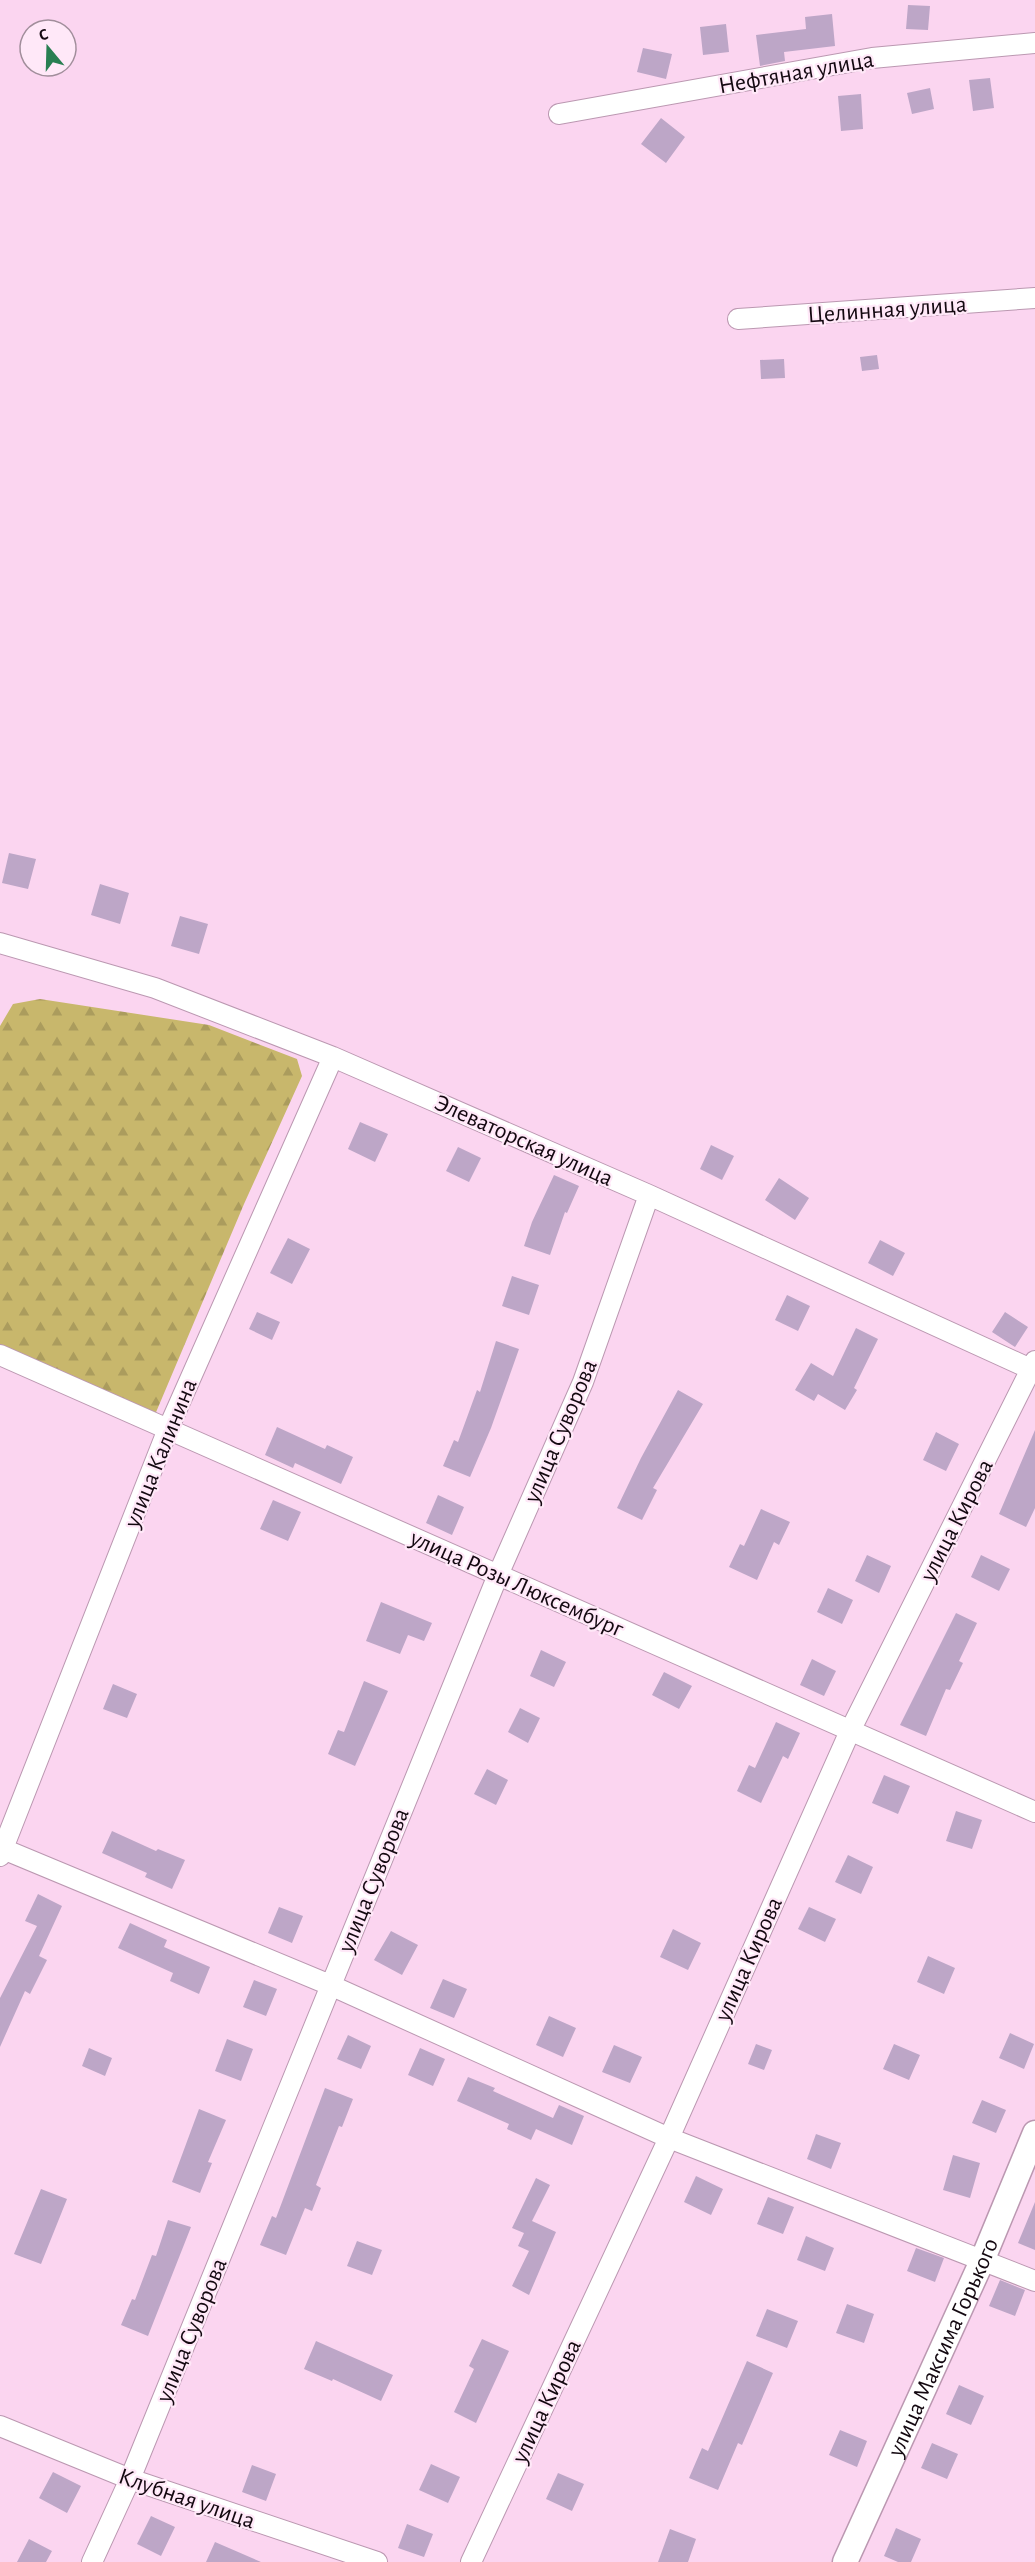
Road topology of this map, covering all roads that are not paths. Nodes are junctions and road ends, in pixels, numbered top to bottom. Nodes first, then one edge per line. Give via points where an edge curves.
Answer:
1 (1035, 43) edge
2 (559, 114) dead end
3 (1035, 298) edge
4 (738, 319) dead end
5 (0, 943) edge
6 (333, 1057) junction
7 (649, 1195) junction
8 (0, 1355) edge
9 (1034, 1367) edge
10 (168, 1429) junction
11 (498, 1575) junction
12 (850, 1731) junction
13 (1035, 1812) edge
14 (2, 1852) edge
15 (330, 1985) junction
16 (1035, 2133) edge
17 (669, 2138) junction
18 (982, 2260) junction
19 (1035, 2281) edge
20 (0, 2426) edge
21 (130, 2479) junction
22 (92, 2562) edge
23 (377, 2562) edge
24 (471, 2562) edge
25 (845, 2562) edge

1 - 2 street, Нефтяная улица via 872,58
3 - 4 street, Целинная улица
5 - 6 street, Элеваторская улица via 154,988
6 - 7 street, Элеваторская улица
6 - 10 street, улица Калинина
7 - 9 street, Элеваторская улица
7 - 11 street, улица Суворова via 583,1382
8 - 10 street, улица Розы Люксембург
9 - 12 street, улица Кирова
10 - 11 street, улица Розы Люксембург
10 - 14 street, улица Калинина
11 - 12 street, улица Розы Люксембург
11 - 15 street, улица Суворова
12 - 13 street, улица Розы Люксембург
12 - 17 street, улица Кирова
14 - 15 street
15 - 17 street
15 - 21 street, улица Суворова
16 - 18 street, улица Максима Горького
17 - 18 street
17 - 24 street, улица Кирова
18 - 19 street
18 - 25 street, улица Максима Горького
20 - 21 street, Клубная улица
21 - 22 street, улица Суворова
21 - 23 street, Клубная улица

